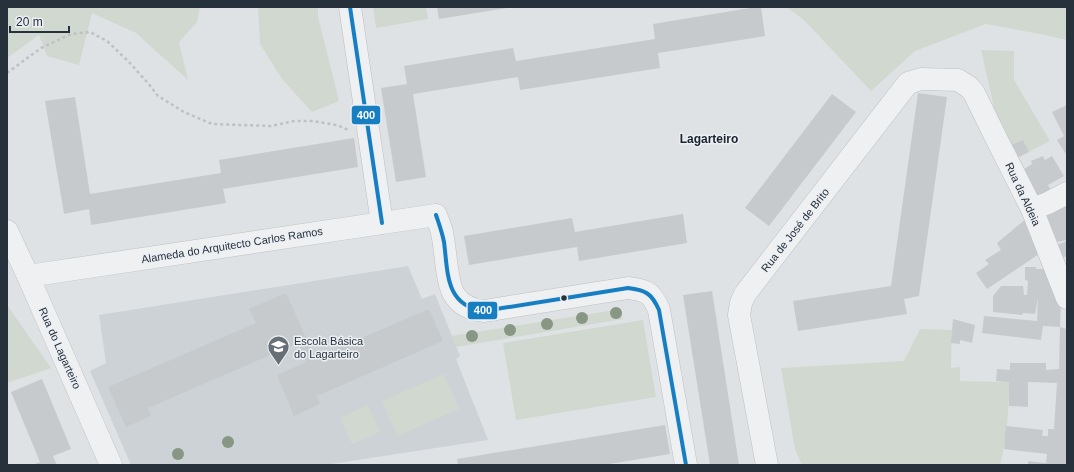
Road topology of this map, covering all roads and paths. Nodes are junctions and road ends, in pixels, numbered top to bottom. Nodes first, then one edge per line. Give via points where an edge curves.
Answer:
1 (350, 7) edge
2 (7, 72) edge
3 (974, 93) joint
4 (369, 138) junction
5 (1067, 193) edge
6 (1032, 209) junction
7 (382, 223) junction
8 (7, 231) edge
9 (28, 276) junction
10 (1067, 298) edge
11 (111, 465) edge
12 (686, 465) edge
13 (767, 465) edge

1 - 4 street
2 - 4 path via 41,48 71,34 90,32 107,41 158,96 184,112 212,124 271,126 312,120 337,125
3 - 6 street, Rua da Aldeia
3 - 13 street, Rua de José de Brito via 958,80 921,79 908,83 745,294 738,315
4 - 7 street
5 - 6 street
6 - 10 street, Rua da Aldeia
7 - 9 street, Alameda do Arquitecto Carlos Ramos
7 - 12 street, Alameda do Arquitecto Carlos Ramos via 436,215 454,296 473,310 484,312 628,288 647,292 659,310
8 - 9 street, Rua do Lagarteiro
9 - 11 street, Rua do Lagarteiro

